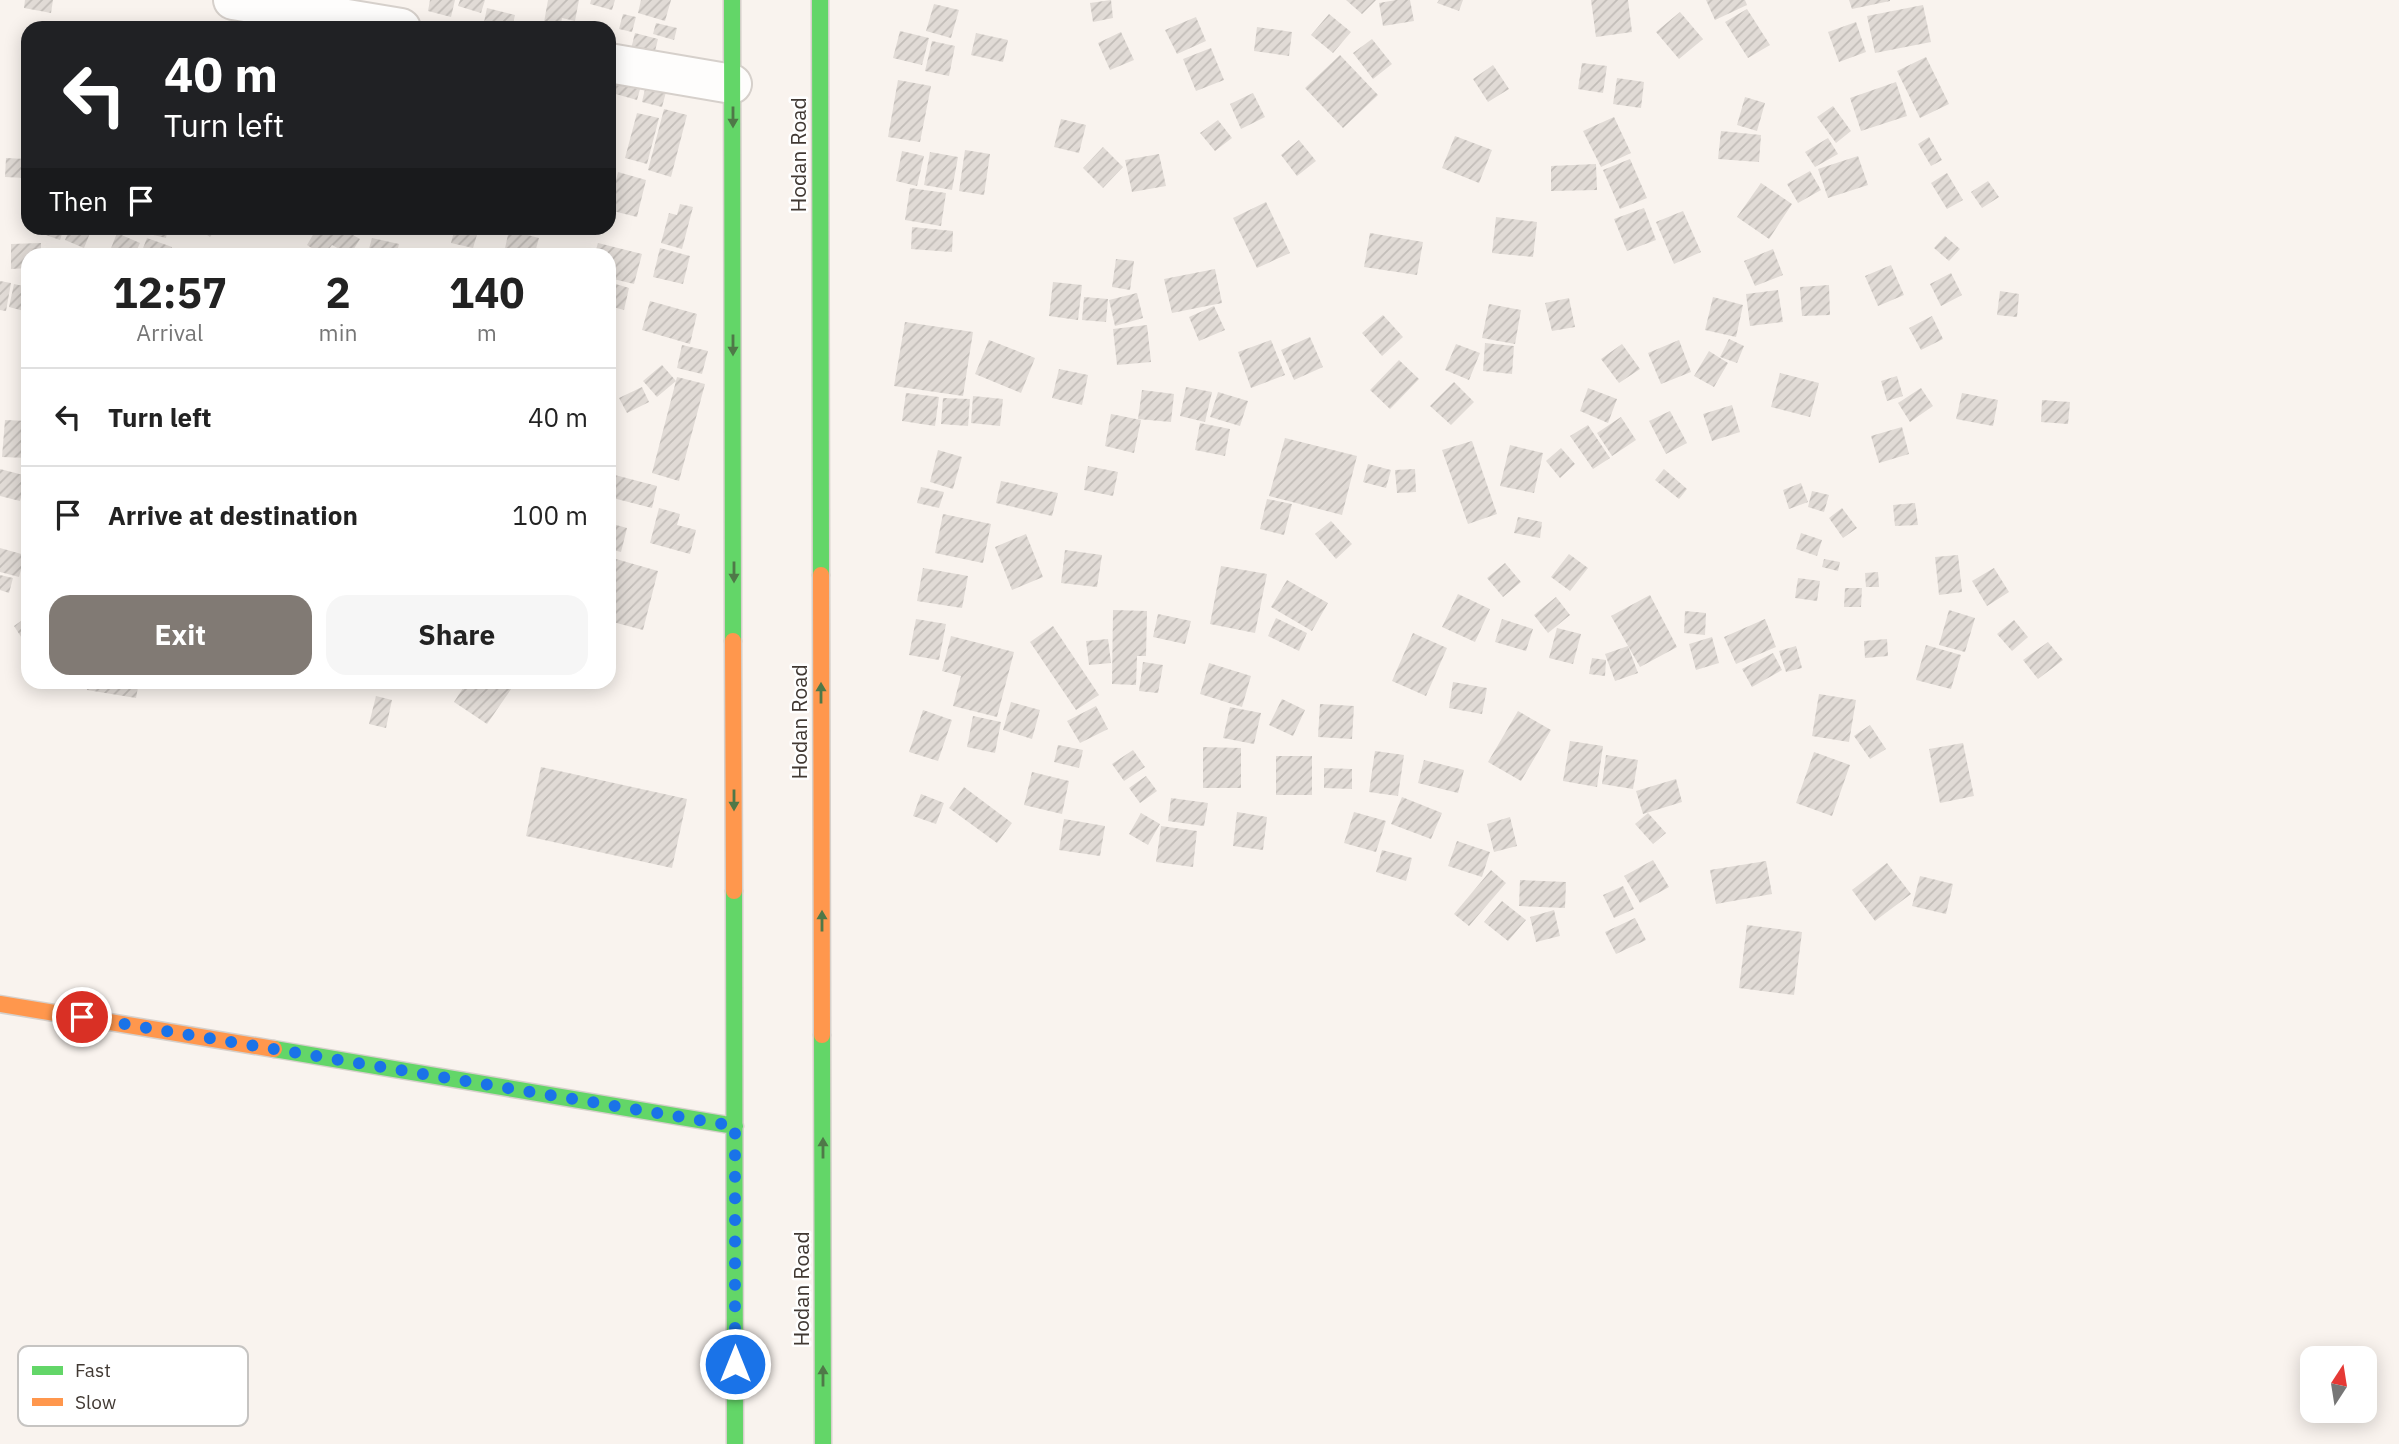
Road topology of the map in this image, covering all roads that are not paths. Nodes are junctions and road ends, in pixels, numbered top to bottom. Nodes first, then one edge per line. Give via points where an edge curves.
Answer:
1 (233, 0) edge
2 (732, 0) edge
3 (820, 0) edge
4 (359, 21) edge
5 (616, 64) edge
6 (733, 83) junction
7 (0, 1004) edge
8 (735, 1126) junction
9 (735, 1444) edge
10 (823, 1444) edge

1 - 4 street
2 - 6 main road
10 -> 3 main road, Hodan Road
5 - 6 street
6 -> 8 main road
7 - 8 main road
8 - 9 main road

